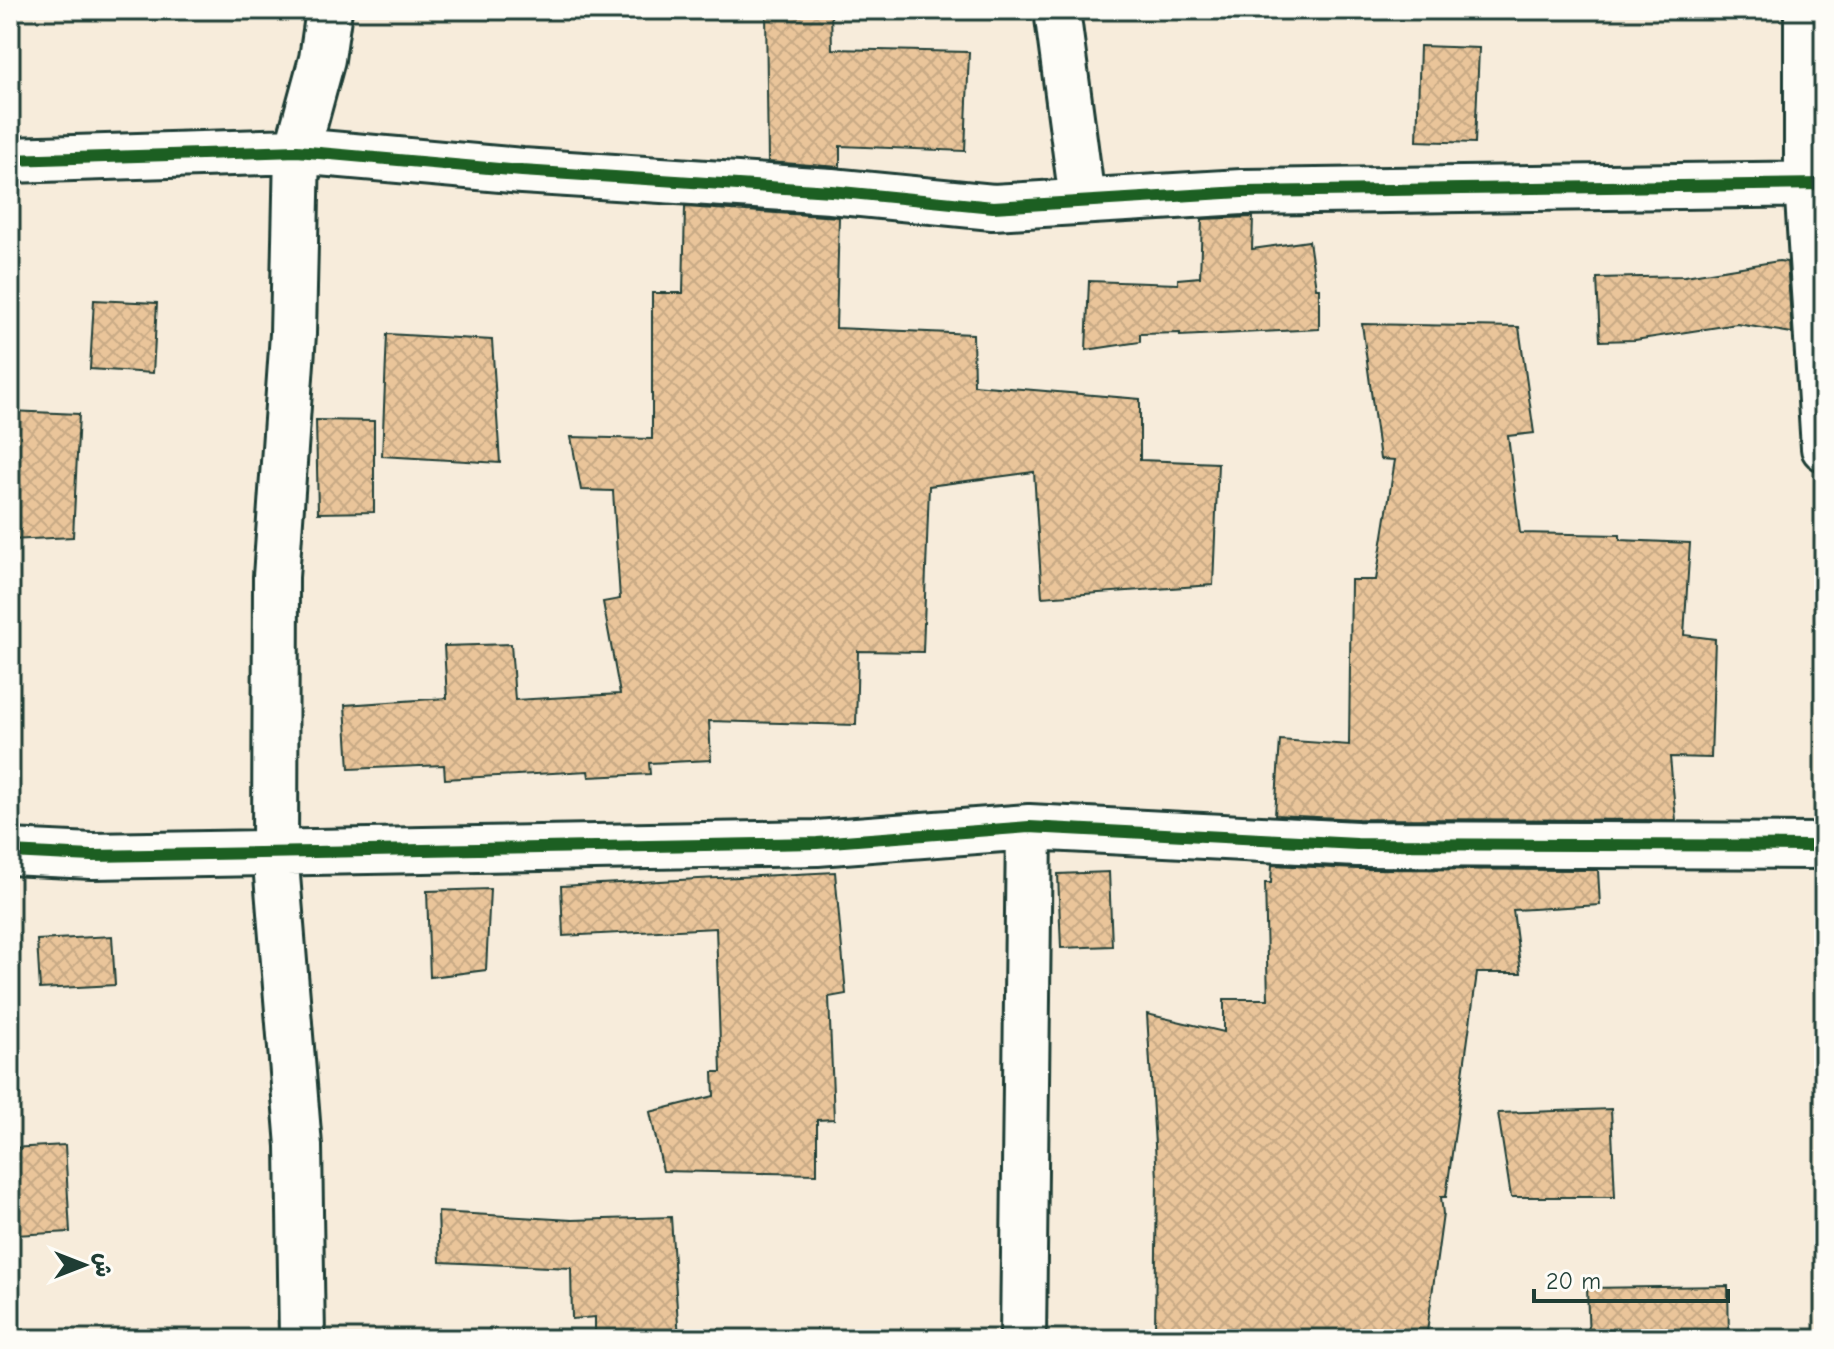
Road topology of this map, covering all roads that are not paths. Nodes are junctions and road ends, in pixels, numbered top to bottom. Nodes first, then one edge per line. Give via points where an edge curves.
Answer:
1 (329, 10) edge
2 (1057, 10) edge
3 (1807, 10) edge
4 (297, 151) junction
5 (10, 160) edge
6 (1815, 183) edge
7 (1082, 200) junction
8 (1824, 448) edge
9 (1029, 827) junction
10 (1824, 846) edge
11 (275, 851) junction
12 (10, 852) edge
13 (302, 1339) edge
14 (1023, 1339) edge

1 - 4 street via 322,59
2 - 7 street
3 - 6 street
4 - 5 street
4 - 7 street via 993,207
4 - 11 street via 293,334 276,577
6 - 7 street via 1242,192
6 - 8 street
9 - 10 street via 1357,844
9 - 11 street via 817,843
9 - 14 street
11 - 12 street via 92,856
11 - 13 street via 299,1146

